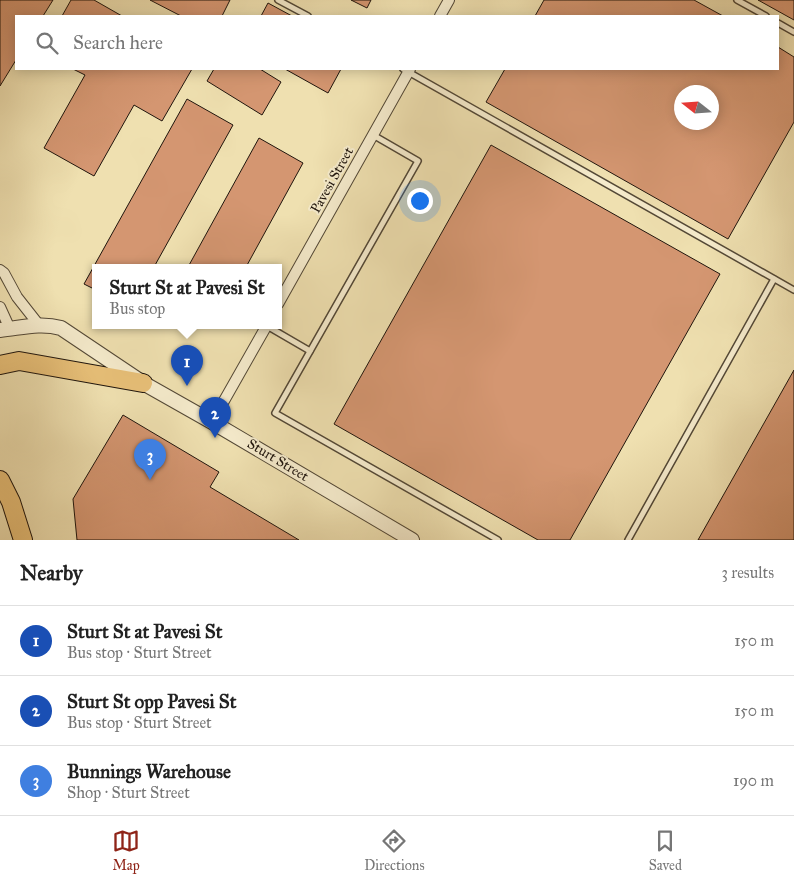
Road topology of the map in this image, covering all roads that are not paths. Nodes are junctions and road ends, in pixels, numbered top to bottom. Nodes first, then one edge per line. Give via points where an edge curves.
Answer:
1 (278, 0) edge
2 (449, 0) edge
3 (737, 0) edge
4 (306, 15) edge
5 (441, 15) edge
6 (764, 15) edge
7 (779, 24) edge
8 (794, 32) edge
9 (407, 70) edge
10 (373, 135) junction
11 (0, 270) edge
12 (774, 279) junction
13 (794, 290) edge
14 (282, 297) edge
15 (0, 307) edge
16 (39, 325) junction
17 (265, 329) edge
18 (274, 329) edge
19 (3, 332) edge
20 (310, 351) junction
21 (0, 365) edge
22 (143, 383) junction
23 (212, 422) junction
24 (0, 480) edge
25 (23, 540) edge
26 (412, 540) edge
27 (498, 540) edge
28 (628, 540) edge

1 - 4 lane
2 - 5 street
3 - 6 lane
7 - 8 lane
9 - 10 street, Pavesi Street
9 - 12 lane
10 - 14 street, Pavesi Street
10 - 20 lane via 418,161
11 - 16 street
12 - 13 lane
12 - 28 lane
15 - 19 street
16 - 19 street, Sturt Street
16 - 22 street, Sturt Street via 61,328
17 - 23 street
18 - 20 lane
20 - 27 lane via 275,412
21 - 22 highway via 19,361
22 - 23 street, Sturt Street
23 - 26 street, Sturt Street
24 - 25 highway

